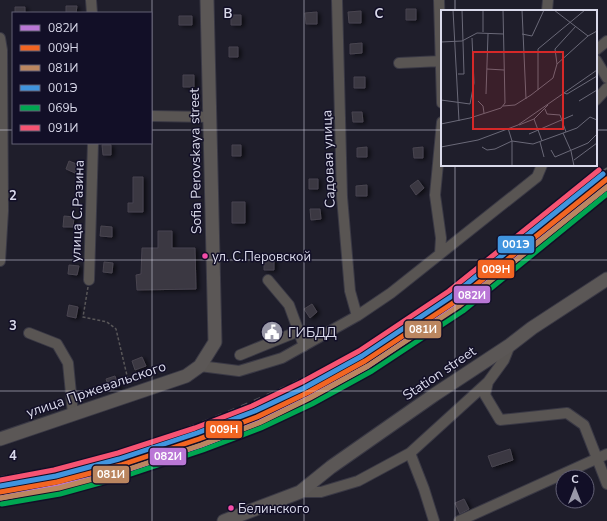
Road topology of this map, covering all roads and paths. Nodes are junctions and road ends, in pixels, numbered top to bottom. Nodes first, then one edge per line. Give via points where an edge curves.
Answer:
1 (91, 0) edge
2 (207, 0) edge
3 (337, 0) edge
4 (439, 0) edge
5 (548, 0) edge
6 (547, 10) edge
7 (92, 12) edge
8 (0, 38) edge
9 (607, 41) edge
10 (597, 49) edge
11 (441, 60) joint
12 (597, 62) edge
13 (399, 63) dead end
14 (607, 78) edge
15 (607, 88) edge
16 (597, 99) edge
17 (152, 116) edge
18 (210, 117) junction
19 (441, 132) edge
20 (93, 144) edge
21 (542, 166) edge
22 (440, 254) junction
23 (0, 260) edge
24 (607, 279) edge
25 (89, 280) joint
26 (268, 280) dead end
27 (357, 316) junction
28 (298, 331) junction
29 (29, 332) dead end
30 (510, 344) junction
31 (304, 346) junction
32 (240, 355) dead end
33 (200, 366) junction
34 (488, 382) junction
35 (132, 394) junction
36 (73, 414) junction
37 (0, 439) edge
38 (410, 453) junction
39 (607, 454) edge
40 (597, 459) junction
41 (607, 484) edge
42 (296, 494) junction
43 (237, 519) edge
44 (224, 521) edge
45 (434, 521) edge
46 (459, 521) edge

1 - 7 street
2 - 18 main road, Sofia Perovskaya street
3 - 27 street, Садовая улица via 342,197 350,291
4 - 11 street
5 - 6 street
8 - 23 street via 3,196
9 - 10 street
11 - 13 street
12 - 14 street
15 - 16 street
17 - 18 street
18 - 33 main road, Sofia Perovskaya street via 215,342
19 - 22 street via 435,195
20 - 25 street, улица С.Разина
21 - 22 street via 537,177
22 - 27 street
24 - 30 main road, Station street
25 - 35 path via 84,317 107,322 116,329
26 - 28 street via 289,305
27 - 31 street
28 - 31 street
28 - 32 street
29 - 36 street via 57,344 68,363
30 - 34 street via 504,360
30 - 42 main road, Station street via 331,466
31 - 33 street via 282,358 239,371
33 - 35 main road, улица Пржевальского via 186,376
34 - 38 street
34 - 40 street via 484,395 500,420 567,413 584,425
35 - 36 main road, улица Пржевальского
36 - 37 main road, улица Пржевальского
38 - 42 street via 358,481 321,492
38 - 45 street
39 - 40 street
40 - 41 street
40 - 46 street
42 - 43 main road
43 - 44 main road

